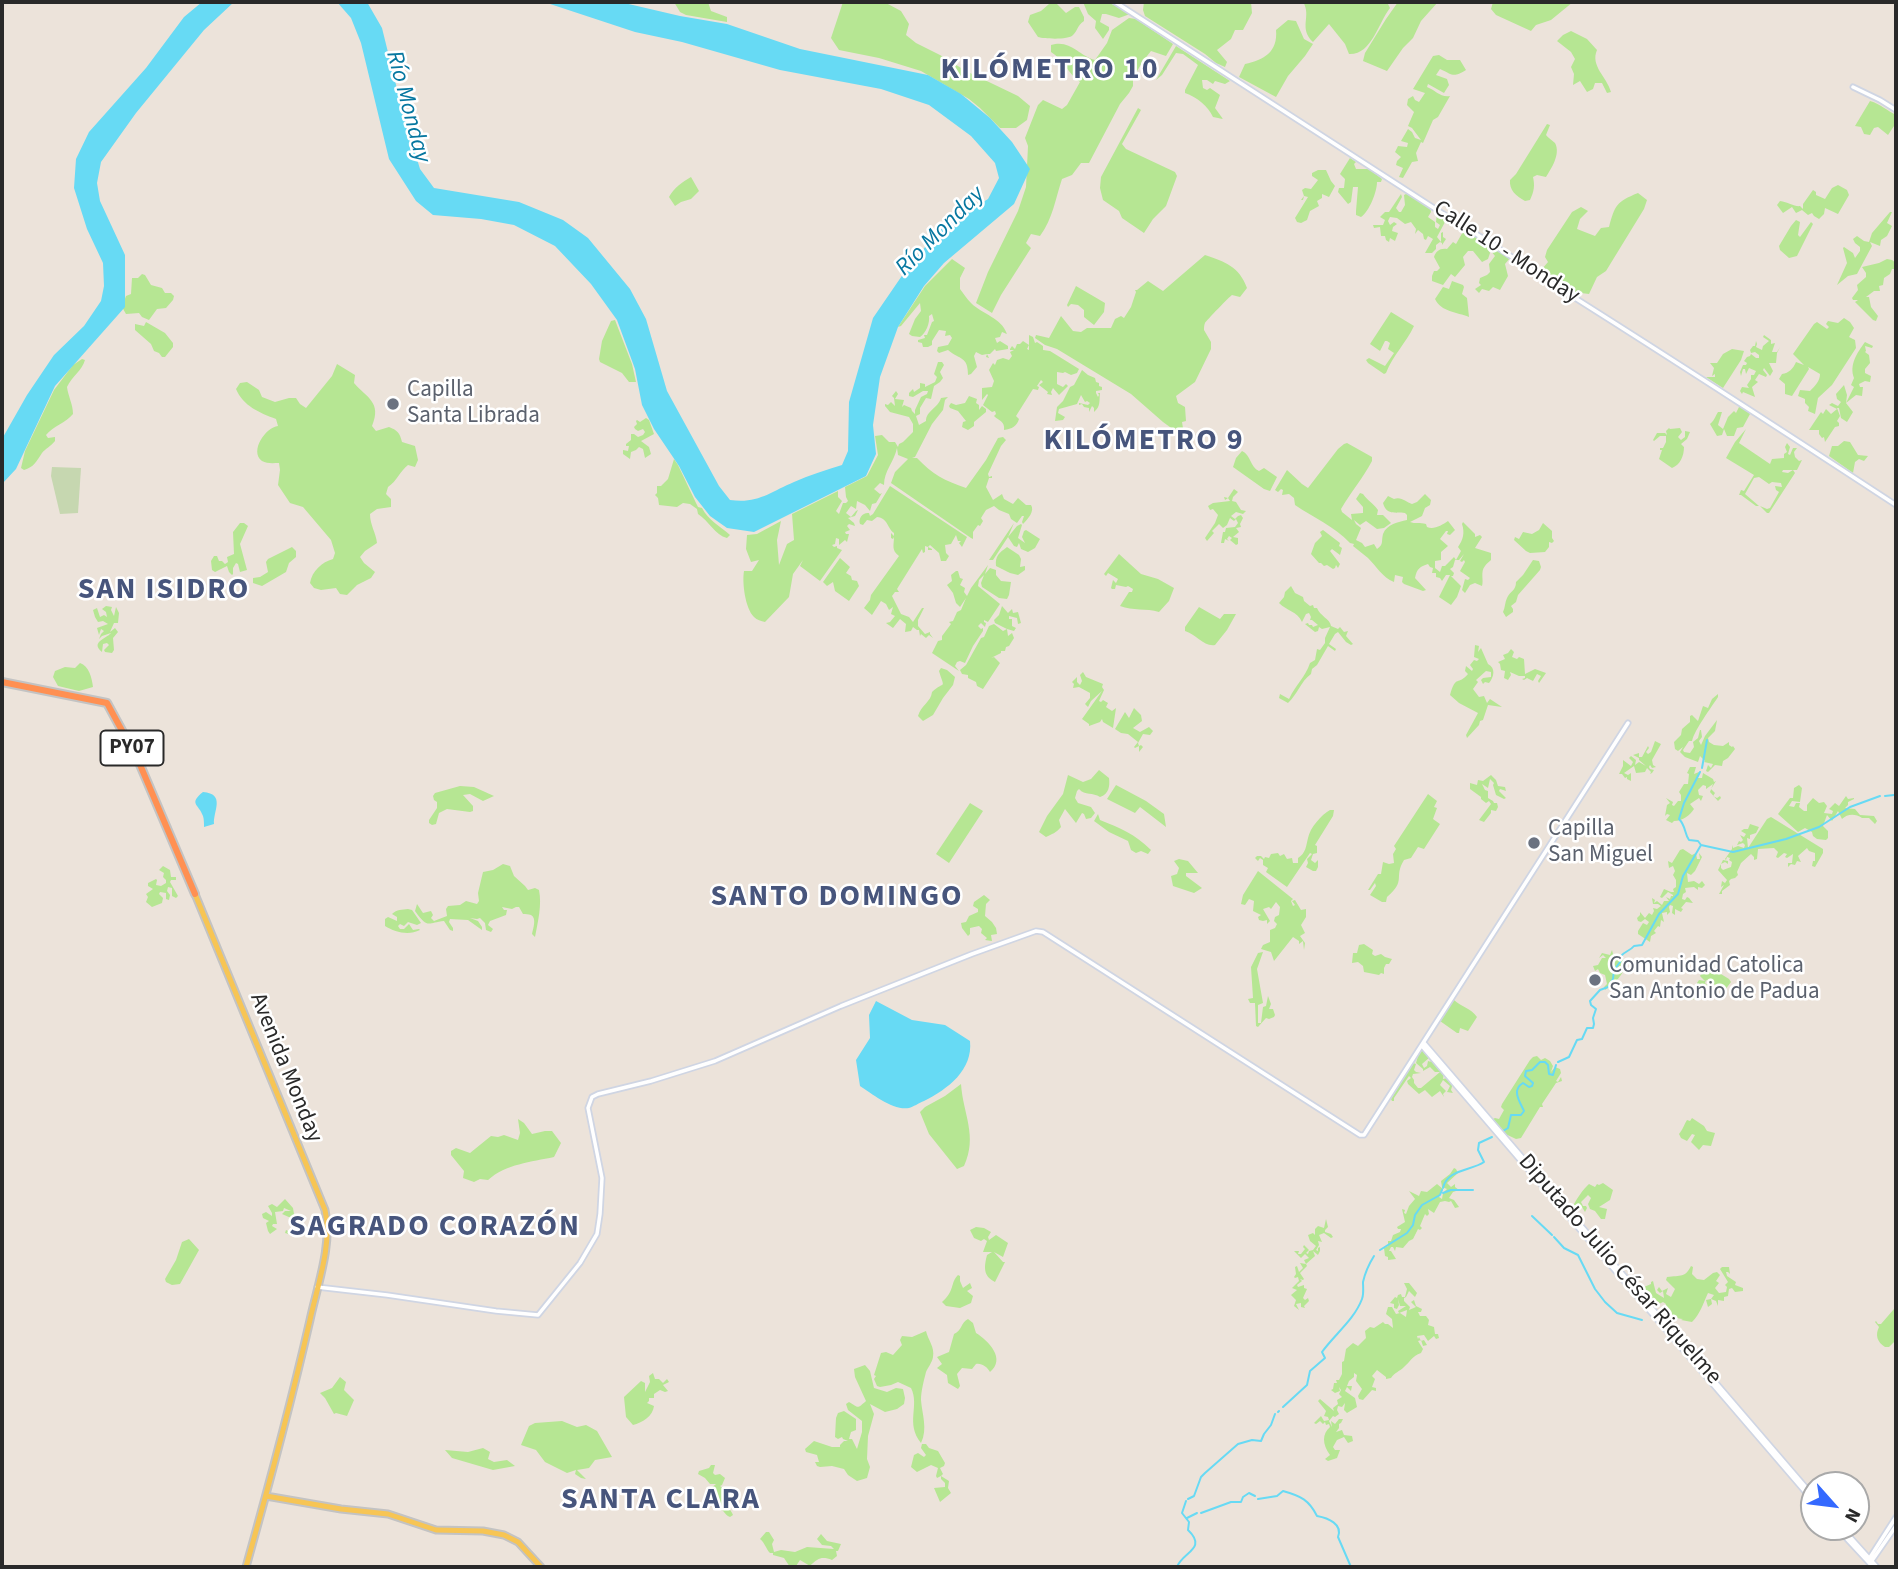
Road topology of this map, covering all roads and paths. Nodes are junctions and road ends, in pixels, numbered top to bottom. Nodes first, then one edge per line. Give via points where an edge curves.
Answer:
1 (1115, 2) edge
2 (1853, 87) dead end
3 (1896, 110) edge
4 (1896, 505) edge
5 (2, 682) edge
6 (1628, 723) dead end
7 (195, 894) joint
8 (1423, 1045) junction
9 (1561, 1206) junction
10 (317, 1287) junction
11 (1698, 1365) junction
12 (1800, 1483) edge
13 (1800, 1483) edge
14 (265, 1496) junction
15 (1896, 1517) edge
16 (1896, 1526) edge
17 (1851, 1541) edge
18 (1871, 1563) edge
19 (246, 1567) edge
20 (541, 1567) edge

1 - 4 street, Calle 10 - Monday
2 - 3 street
5 - 7 highway, Avenida Monday / PY07 via 107,703 138,761
6 - 8 street
7 - 10 main road, Avenida Monday / PY07 via 325,1210 328,1227
8 - 9 street, Diputado Julio César Riquelme
8 - 10 street via 1366,1133 1360,1135 1035,931 715,1061 592,1097 588,1108 602,1178 597,1234 538,1315
9 - 11 street, Diputado Julio César Riquelme
9 - 11 street, Diputado Julio César Riquelme
10 - 14 main road, Avenida Monday / PY07
11 - 12 street, Diputado Julio César Riquelme
11 - 13 street, Diputado Julio César Riquelme
14 - 19 main road, Avenida Monday / PY07
14 - 20 main road via 388,1514 436,1530 504,1535 518,1542
15 - 18 street
16 - 18 street
17 - 18 street

